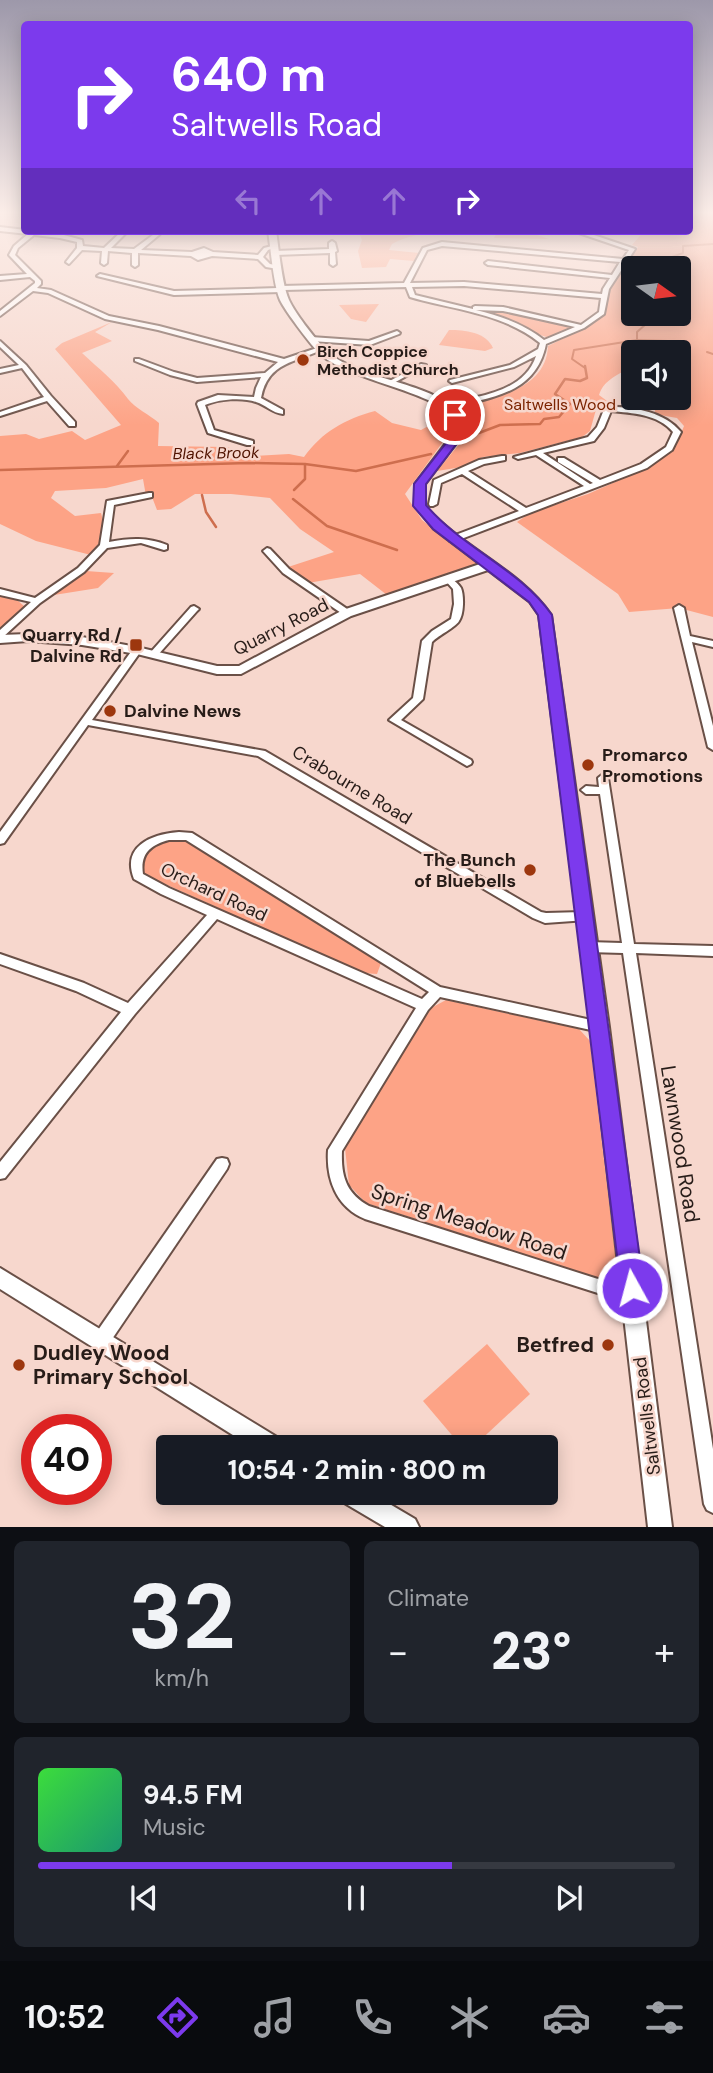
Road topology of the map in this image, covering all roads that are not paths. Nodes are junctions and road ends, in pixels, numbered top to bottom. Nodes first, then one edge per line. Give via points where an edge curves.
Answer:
1 (37, 282) edge
2 (124, 282) edge
3 (138, 282) edge
4 (280, 282) edge
5 (611, 282) edge
6 (407, 284) junction
7 (134, 285) junction
8 (32, 289) junction
9 (281, 289) junction
10 (605, 296) junction
11 (454, 307) junction
12 (2, 311) edge
13 (582, 327) junction
14 (397, 333) dead end
15 (311, 340) junction
16 (0, 343) edge
17 (542, 347) junction
18 (320, 349) junction
19 (137, 360) dead end
20 (283, 361) junction
21 (24, 366) junction
22 (435, 368) dead end
23 (0, 371) edge
24 (265, 375) junction
25 (452, 381) dead end
26 (390, 383) junction
27 (48, 398) junction
28 (257, 399) junction
29 (446, 406) junction
30 (280, 412) dead end
31 (0, 414) edge
32 (72, 424) dead end
33 (250, 443) dead end
34 (543, 452) junction
35 (518, 457) dead end
36 (502, 458) dead end
37 (461, 470) junction
38 (599, 483) junction
39 (590, 487) junction
40 (149, 495) dead end
41 (433, 504) dead end
42 (524, 511) junction
43 (453, 539) junction
44 (104, 546) junction
45 (163, 547) dead end
46 (267, 551) dead end
47 (490, 565) junction
48 (448, 579) junction
49 (0, 593) edge
50 (37, 601) junction
51 (679, 608) dead end
52 (194, 609) dead end
53 (347, 613) junction
54 (685, 636) junction
55 (0, 637) edge
56 (713, 643) edge
57 (136, 651) junction
58 (153, 655) junction
59 (87, 722) junction
60 (713, 747) edge
61 (467, 762) dead end
62 (603, 778) dead end
63 (586, 790) dead end
64 (604, 791) junction
65 (0, 840) edge
66 (215, 914) junction
67 (583, 917) junction
68 (588, 947) junction
69 (629, 948) junction
70 (713, 951) edge
71 (0, 959) edge
72 (393, 965) junction
73 (377, 984) junction
74 (438, 991) junction
75 (424, 1006) junction
76 (130, 1010) junction
77 (600, 1027) junction
78 (222, 1164) dead end
79 (0, 1172) edge
80 (0, 1278) edge
81 (632, 1288) junction
82 (102, 1339) junction
83 (253, 1435) edge
84 (713, 1504) edge
85 (369, 1505) edge
86 (407, 1527) edge
87 (660, 1527) edge

1 - 8 street
2 - 7 street
3 - 7 street
4 - 9 street
5 - 10 street
6 - 9 street
6 - 10 street via 489,285
6 - 11 street via 412,296
7 - 9 street via 184,293
8 - 12 street
8 - 20 street via 49,291 107,318
9 - 15 street via 287,307
10 - 13 street via 602,313
11 - 13 street via 503,309
11 - 17 street via 511,324
13 - 17 street
14 - 15 street via 370,343
15 - 18 street
16 - 21 street
17 - 25 street via 512,366
17 - 29 street via 537,368 509,391
18 - 20 street
18 - 26 street via 332,360
19 - 24 street via 191,380
20 - 24 street
21 - 23 street
21 - 27 street
22 - 26 street via 423,364
24 - 28 street
26 - 29 street
27 - 31 street
27 - 32 street
28 - 30 street
28 - 33 street via 218,397 201,404 211,431
29 - 43 street, Saltwells Road via 455,415 458,429 420,484 420,506
34 - 35 street
34 - 38 street
34 - 38 street via 590,439 607,410 664,421 677,432 669,448 644,466
34 - 39 street
36 - 37 street
37 - 41 street via 438,482
37 - 42 street
38 - 39 street
39 - 42 street
40 - 44 street via 110,503
42 - 43 street
43 - 47 street, Saltwells Road
44 - 45 street via 138,539
44 - 50 street via 81,570
46 - 53 street
47 - 48 street, Quarry Road
47 - 67 street, Saltwells Road via 534,599 545,615
48 - 53 street, Quarry Road
48 - 61 street via 457,589 459,617 427,641 418,699 394,720
49 - 50 street
50 - 55 street
51 - 54 street
52 - 58 street
53 - 58 street, Quarry Road via 241,670 217,670
54 - 56 street
54 - 60 street
55 - 57 street, Quarry Road via 55,637
57 - 58 street, Quarry Road
57 - 59 street
59 - 65 street
59 - 67 street, Crabourne Road via 261,753 537,915
62 - 64 street, Lawnwood Road
63 - 64 street
64 - 69 street, Lawnwood Road
66 - 72 street, Orchard Road via 138,876 137,863 145,846 167,835 188,836
66 - 73 street, Orchard Road
66 - 76 street
67 - 68 street, Saltwells Road
68 - 69 street
68 - 77 street, Saltwells Road
69 - 70 street
69 - 84 street, Lawnwood Road
71 - 76 street
72 - 73 street
72 - 74 street, Orchard Road
73 - 75 street, Orchard Road
74 - 75 street
74 - 77 street, Orchard Road
75 - 81 street, Spring Meadow Road via 335,1150 334,1168 352,1205 601,1287
76 - 79 street
77 - 81 street, Saltwells Road
78 - 82 street
80 - 82 street
81 - 87 street, Saltwells Road
82 - 83 street
85 - 86 street

